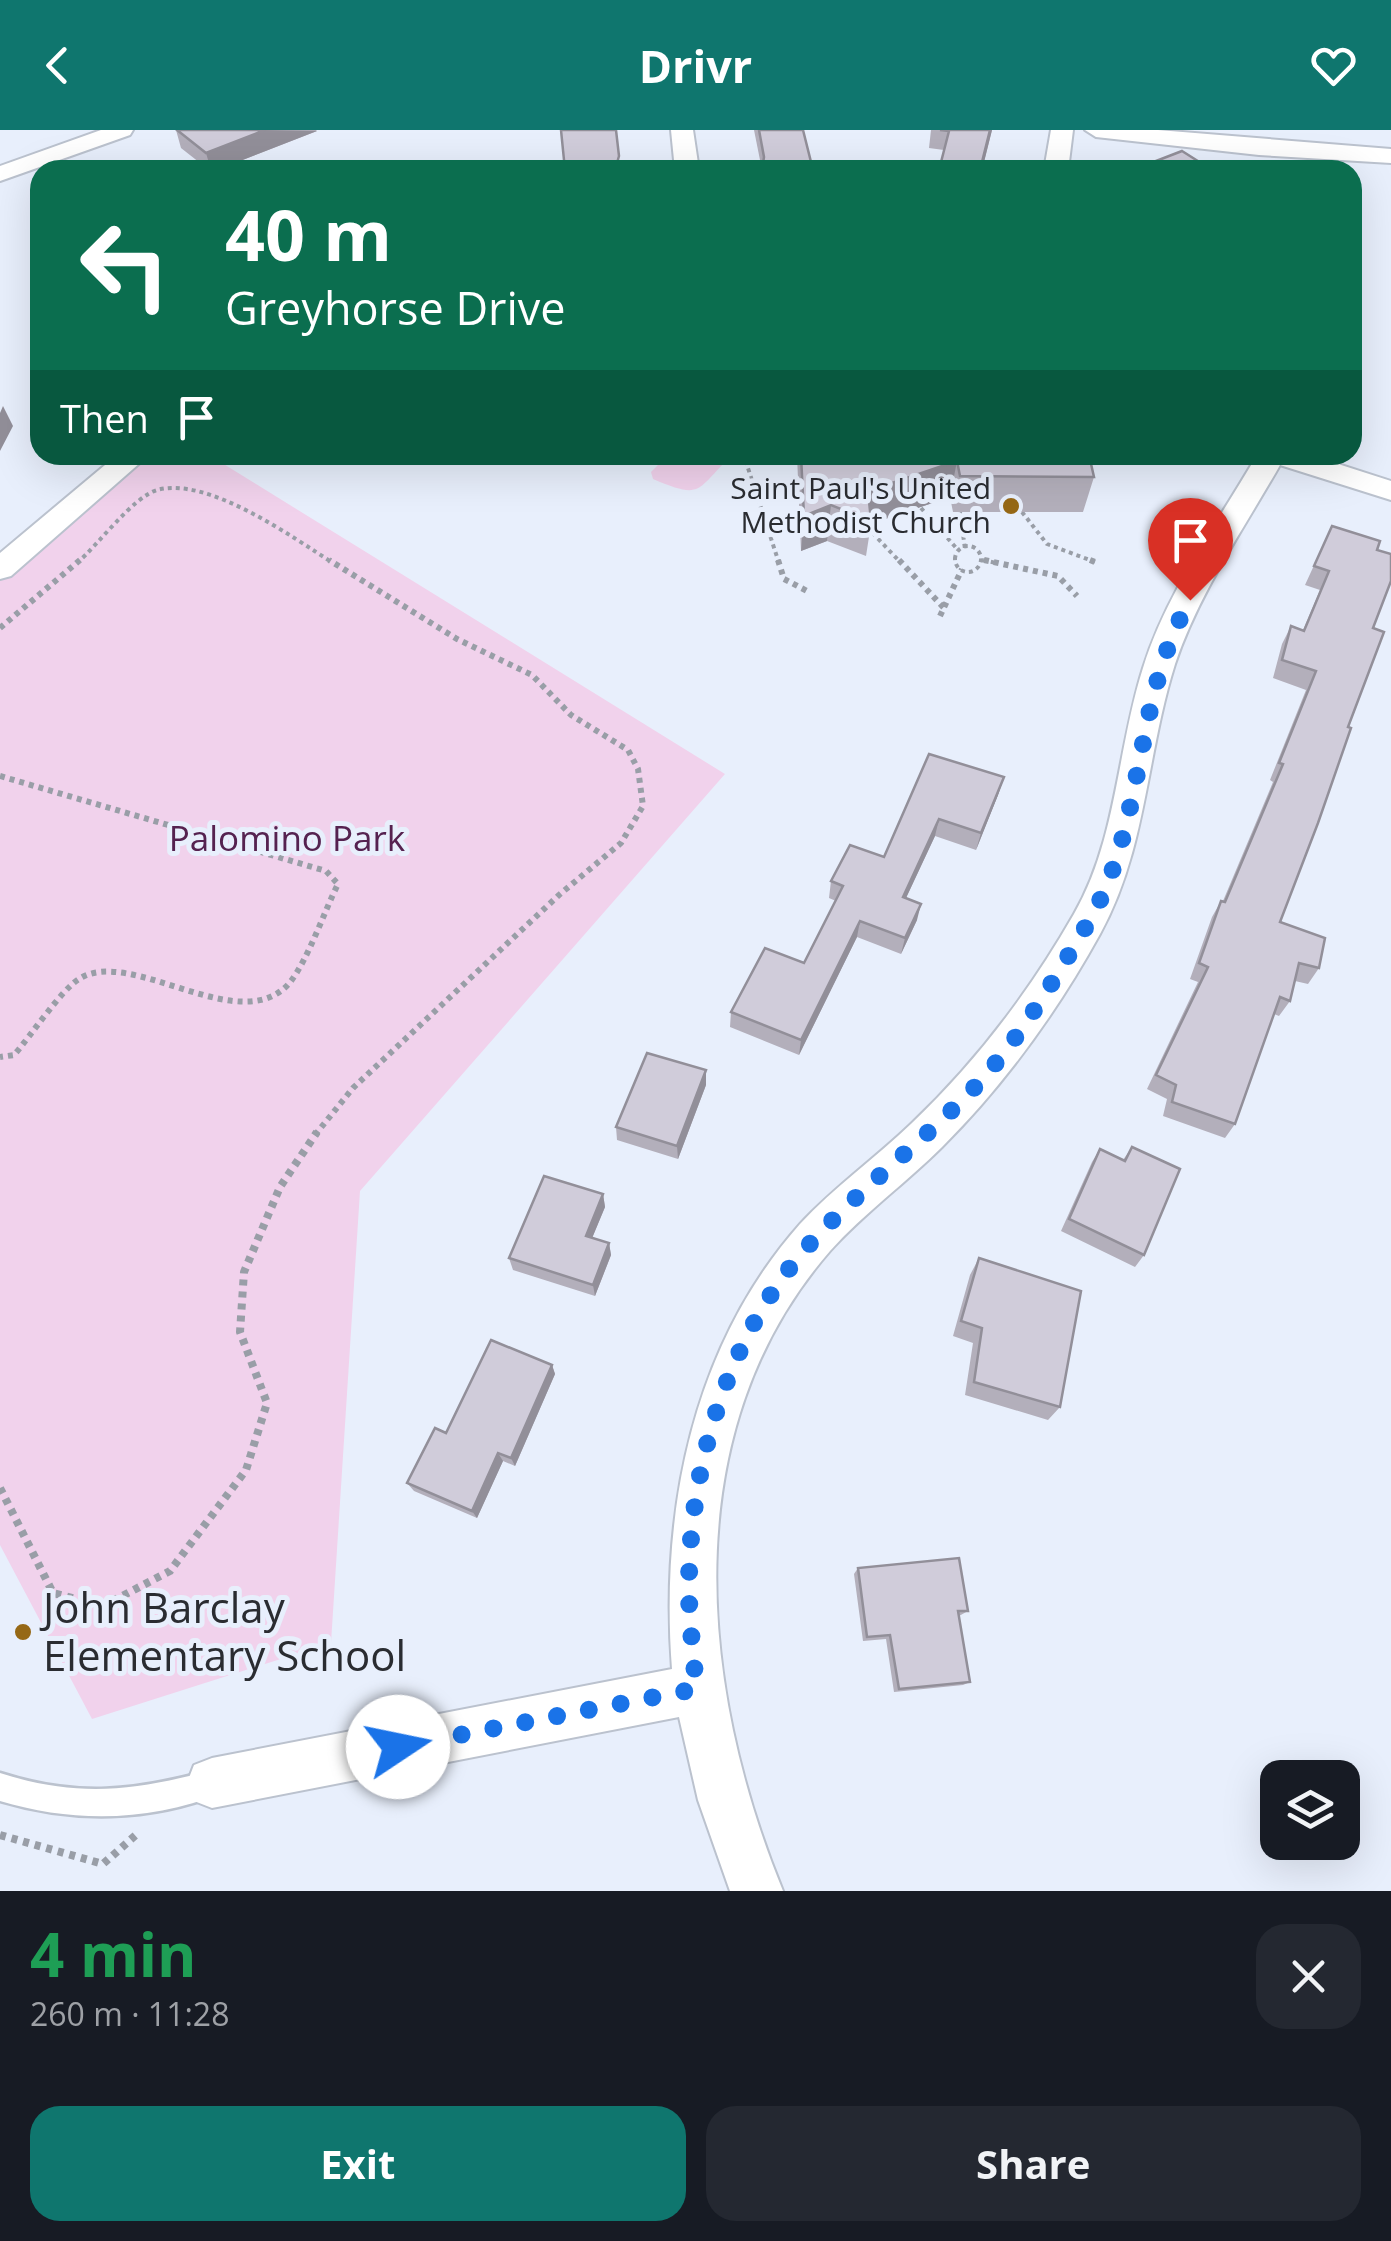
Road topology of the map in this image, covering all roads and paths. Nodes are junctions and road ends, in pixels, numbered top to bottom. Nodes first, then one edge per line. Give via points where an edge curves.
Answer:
1 (122, 130) edge
2 (682, 130) edge
3 (1062, 130) edge
4 (1096, 130) edge
5 (1391, 156) edge
6 (39, 160) edge
7 (686, 160) edge
8 (1058, 160) edge
9 (30, 163) edge
10 (0, 174) edge
11 (123, 465) edge
12 (747, 465) edge
13 (1265, 465) edge
14 (1311, 465) edge
15 (1391, 491) edge
16 (920, 508) edge
17 (960, 512) edge
18 (1022, 512) edge
19 (866, 526) edge
20 (962, 550) junction
21 (983, 560) junction
22 (1095, 562) dead end
23 (0, 569) edge
24 (962, 569) junction
25 (809, 592) dead end
26 (1076, 596) dead end
27 (944, 608) junction
28 (940, 616) dead end
29 (0, 628) edge
30 (0, 776) edge
31 (0, 1056) edge
32 (0, 1488) edge
33 (696, 1689) junction
34 (212, 1784) joint
35 (0, 1787) edge
36 (758, 1891) edge

1 - 6 street
2 - 7 street
3 - 8 street
4 - 5 street
9 - 10 street
11 - 23 street
12 - 25 path via 784,579
13 - 33 street via 1172,630 1147,711 1120,848 1090,920 975,1086 806,1249 766,1303 735,1364 710,1432 694,1509 689,1590
14 - 15 street
16 - 20 path
17 - 20 path
18 - 22 path via 1047,544
19 - 27 path
20 - 21 path
20 - 24 path via 953,562
21 - 24 path
21 - 26 path via 1058,576
24 - 27 path
27 - 28 path
29 - 32 path via 96,548 136,504 157,490 198,490 262,519 457,639 532,675 571,715 628,750 642,806 621,843 353,1088 280,1187 244,1272 240,1332 266,1403 246,1470 170,1571 103,1606 54,1593
30 - 31 path via 326,871 338,884 291,981 268,1001 238,1002 102,970 78,979 14,1056
33 - 34 street
33 - 36 street via 720,1791
34 - 35 lane via 110,1806 42,1802

